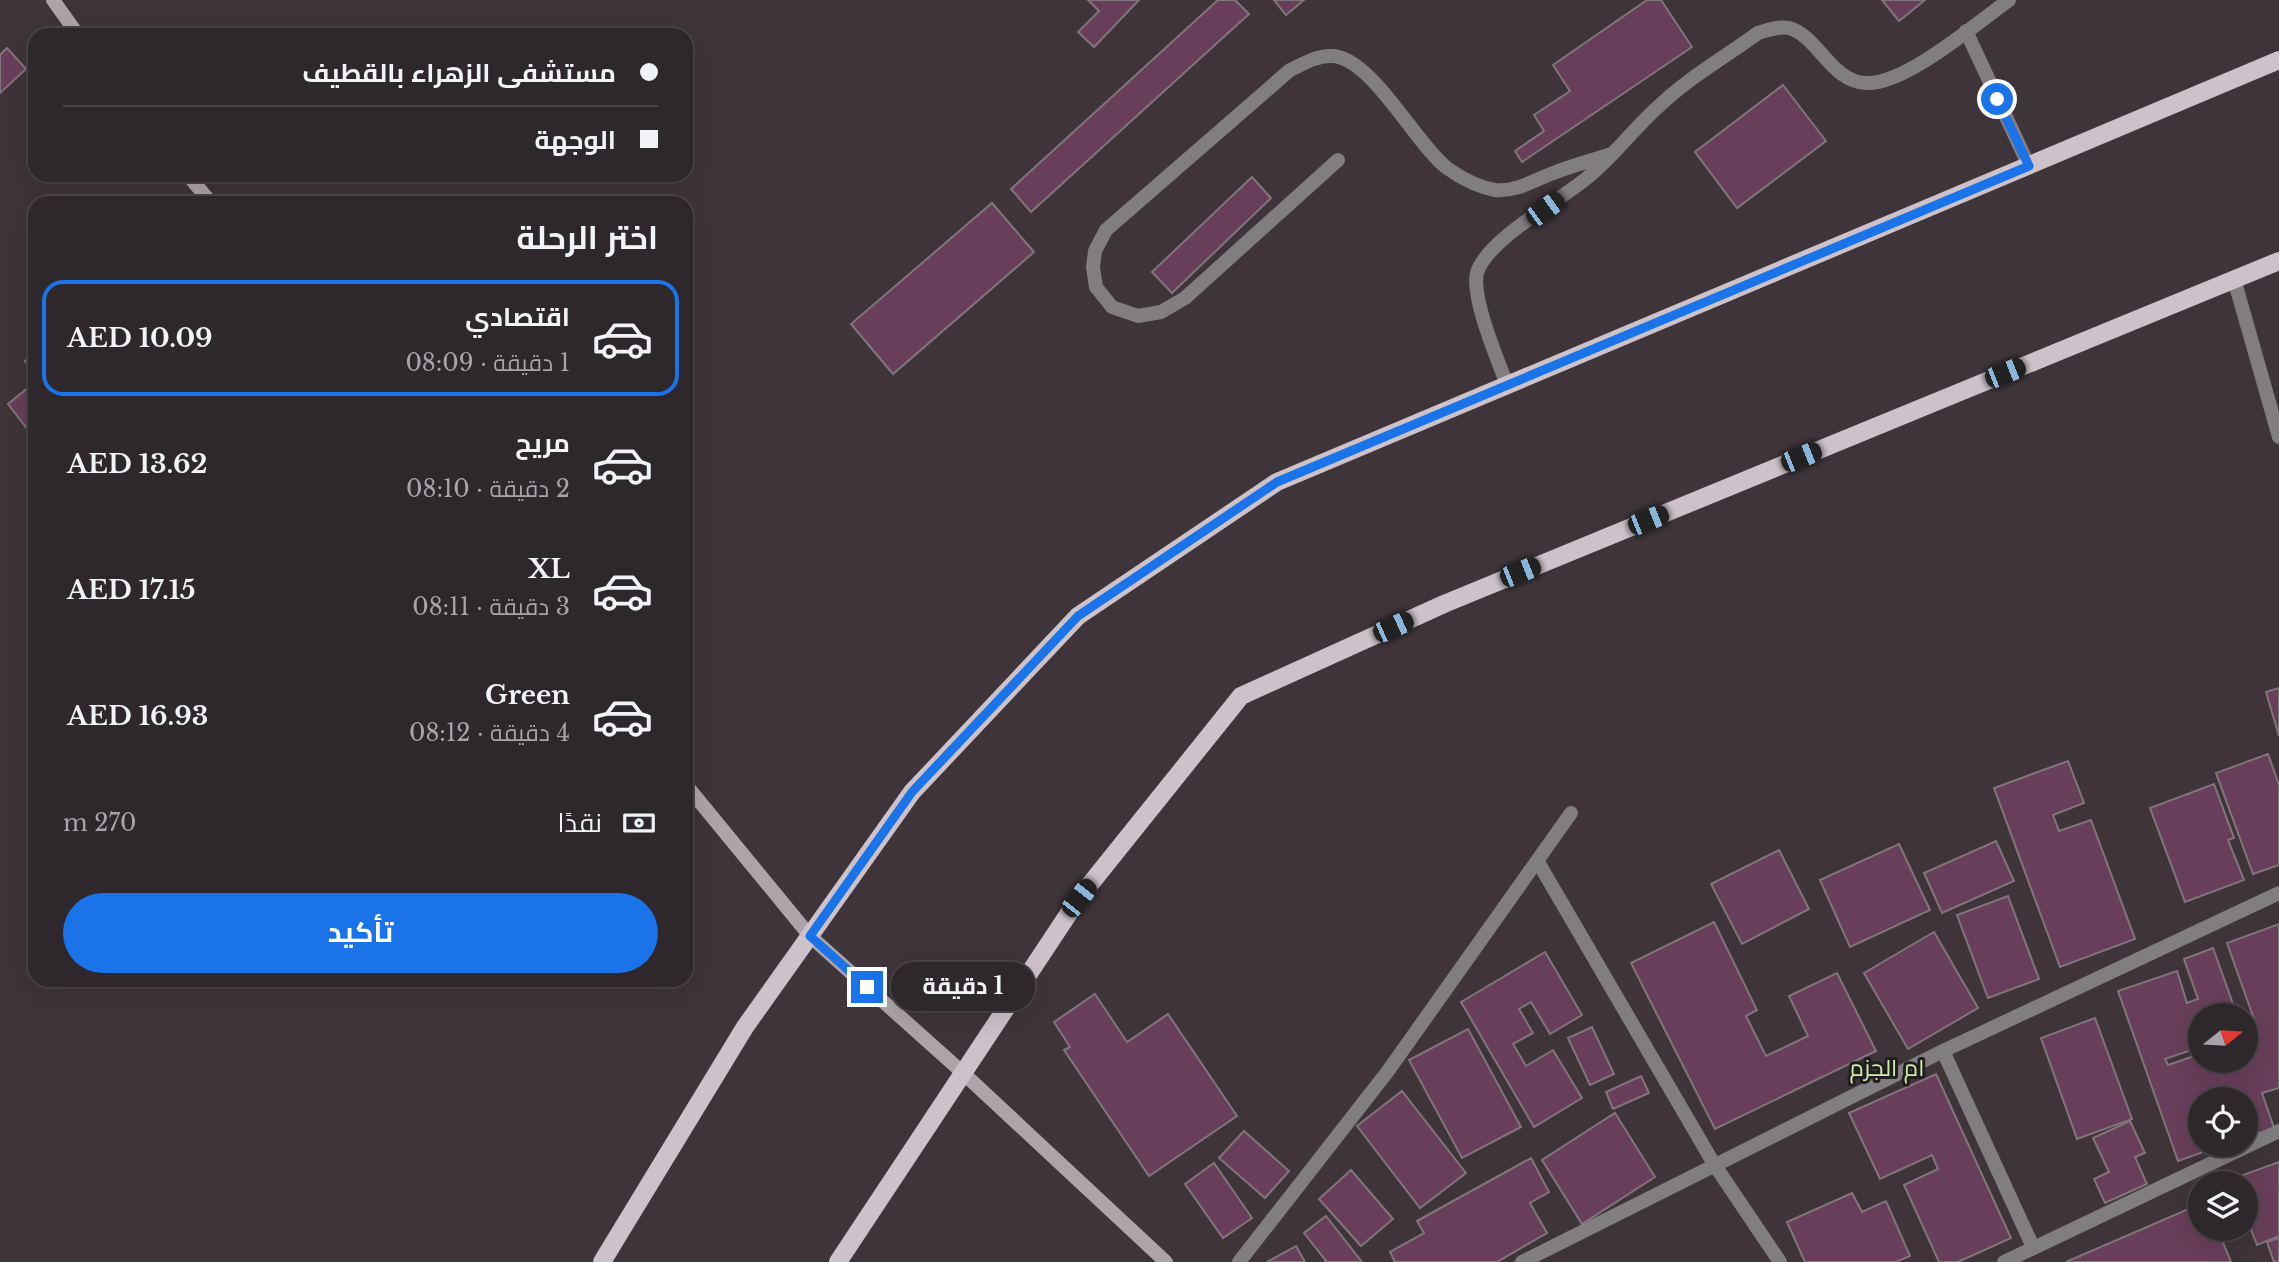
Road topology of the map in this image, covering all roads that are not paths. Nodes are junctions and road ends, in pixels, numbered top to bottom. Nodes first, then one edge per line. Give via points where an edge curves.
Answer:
1 (53, 0) edge
2 (2009, 0) edge
3 (73, 28) edge
4 (1966, 31) junction
5 (2279, 60) edge
6 (1612, 155) junction
7 (1338, 160) dead end
8 (2029, 166) junction
9 (194, 182) edge
10 (205, 196) edge
11 (2279, 261) edge
12 (2234, 279) junction
13 (1507, 386) junction
14 (2279, 437) edge
15 (693, 794) edge
16 (1571, 813) dead end
17 (1538, 862) junction
18 (2279, 893) edge
19 (810, 936) junction
20 (1943, 1051) junction
21 (962, 1072) junction
22 (2279, 1131) edge
23 (1714, 1164) junction
24 (2033, 1247) junction
25 (602, 1262) edge
26 (838, 1262) edge
27 (1166, 1262) edge
28 (1239, 1262) edge
29 (1521, 1262) edge
30 (1780, 1262) edge
31 (2004, 1262) edge

1 - 3 street
2 - 4 street
4 - 6 street via 1931,58 1896,76 1866,83 1839,71 1790,29 1758,33 1662,103
4 - 8 street
5 - 8 main road
6 - 7 street via 1518,187 1480,187 1445,167 1348,59 1315,58 1290,70 1106,230 1095,251 1096,287 1112,307 1138,316 1161,312 1185,298
6 - 13 street via 1484,259 1477,275 1477,292
8 - 13 main road
9 - 10 street
11 - 12 main road
12 - 14 street
12 - 21 main road via 1444,604 1241,696 1079,898
13 - 19 main road via 1277,482 1078,616 912,792
15 - 19 street
16 - 17 street
17 - 23 street
17 - 28 street via 1388,1071
18 - 20 street
19 - 21 street
19 - 25 main road via 746,1027
20 - 23 street
20 - 24 street
21 - 26 main road
21 - 27 street
22 - 24 street
23 - 29 street
23 - 30 street
24 - 31 street

